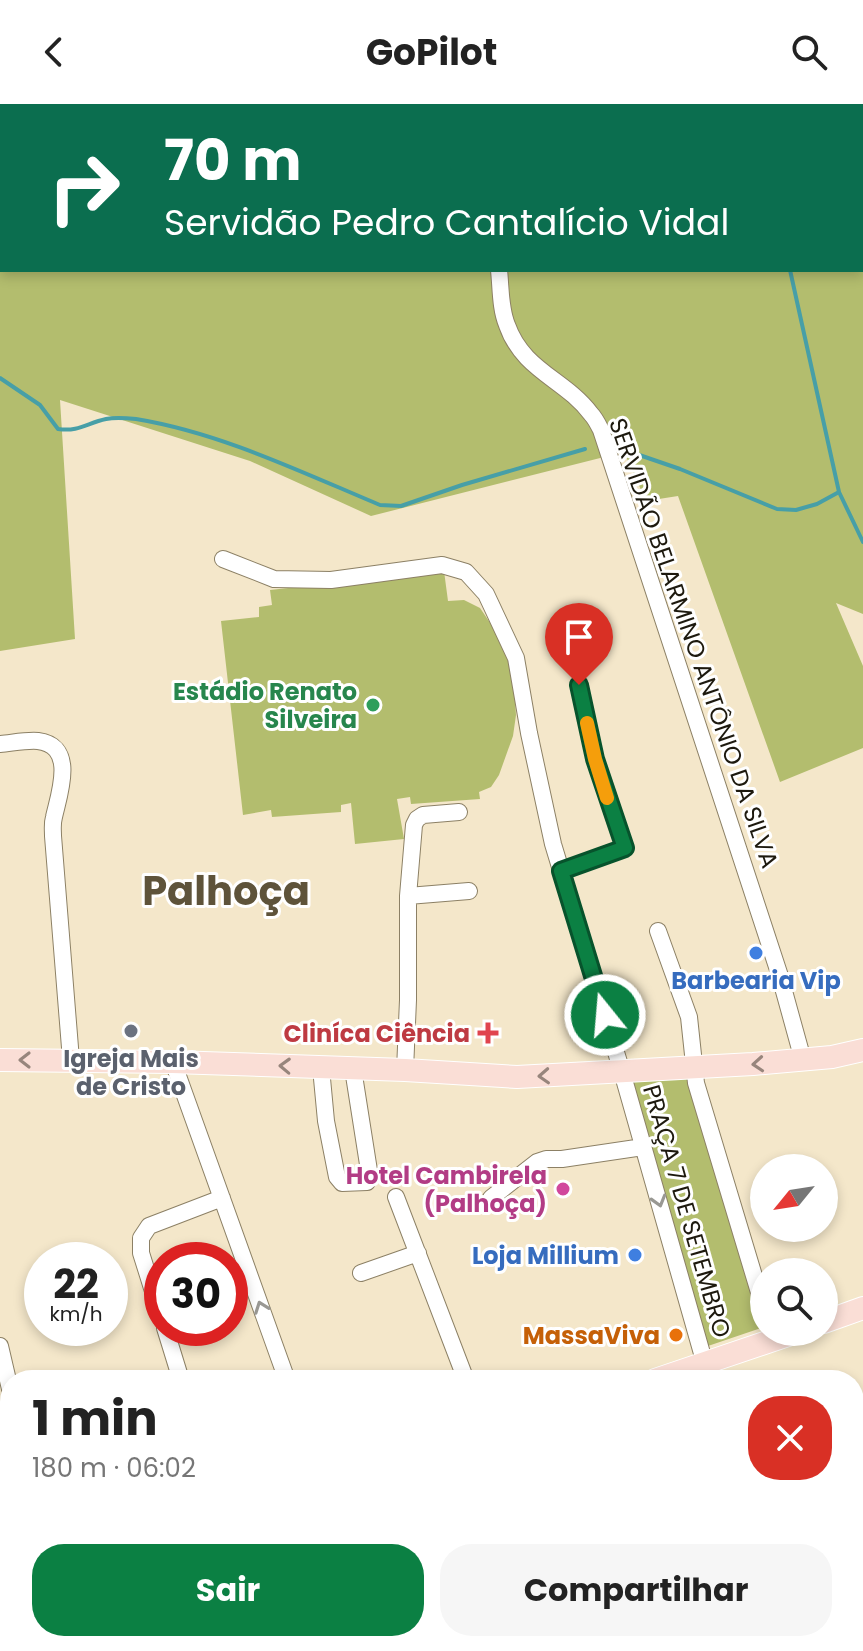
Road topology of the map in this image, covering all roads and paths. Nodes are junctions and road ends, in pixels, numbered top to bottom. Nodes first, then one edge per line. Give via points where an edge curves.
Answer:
1 (499, 272) edge
2 (223, 559) dead end
3 (579, 685) dead end
4 (0, 744) edge
5 (459, 812) dead end
6 (561, 871) junction
7 (469, 891) dead end
8 (408, 896) junction
9 (658, 931) dead end
10 (863, 1050) edge
11 (0, 1060) edge
12 (71, 1060) junction
13 (803, 1060) junction
14 (173, 1062) junction
15 (321, 1068) junction
16 (694, 1068) junction
17 (353, 1069) junction
18 (405, 1070) junction
19 (622, 1072) junction
20 (643, 1147) junction
21 (396, 1197) dead end
22 (222, 1198) junction
23 (491, 1198) dead end
24 (418, 1253) junction
25 (750, 1262) edge
26 (144, 1263) edge
27 (361, 1273) dead end
28 (863, 1308) edge
29 (838, 1317) edge
30 (750, 1345) edge
31 (0, 1346) edge
32 (171, 1346) edge
33 (705, 1364) junction
34 (6, 1370) edge
35 (178, 1370) edge
36 (283, 1370) edge
37 (462, 1370) edge
38 (688, 1370) edge

1 - 13 street, SERVIDÃO BELARMINO ANTÔNIO DA SILVA via 503,314 514,340 536,368 590,412 601,430
2 - 6 street, PRAÇA 7 DE SETEMBRO via 274,579 331,580 442,565 466,572 486,594 516,658
3 - 6 street via 595,759 625,848
4 - 12 street via 39,741 51,745 63,765 53,836
5 - 8 street via 417,819
6 - 19 street, PRAÇA 7 DE SETEMBRO
7 - 8 street
8 - 18 street
9 - 16 street, PRAÇA 7 DE SETEMBRO via 689,1017
10 - 13 main road
12 -> 11 main road
12 - 14 main road
13 -> 16 main road
15 -> 14 main road
14 - 22 street
15 - 17 main road
15 - 17 street via 326,1121 342,1183 367,1182 370,1177
16 - 19 main road
16 - 25 street, PRAÇA 7 DE SETEMBRO
17 - 18 main road
19 -> 18 main road via 517,1077
19 - 20 street, PRAÇA 7 DE SETEMBRO
20 - 23 street via 537,1162
20 -> 33 street, PRAÇA 7 DE SETEMBRO
21 - 24 street
22 - 26 street via 149,1226 141,1238
36 -> 22 street
24 - 27 street
24 - 37 street
28 - 29 main road
30 - 33 main road
31 - 34 street
32 - 35 street
33 - 38 main road

